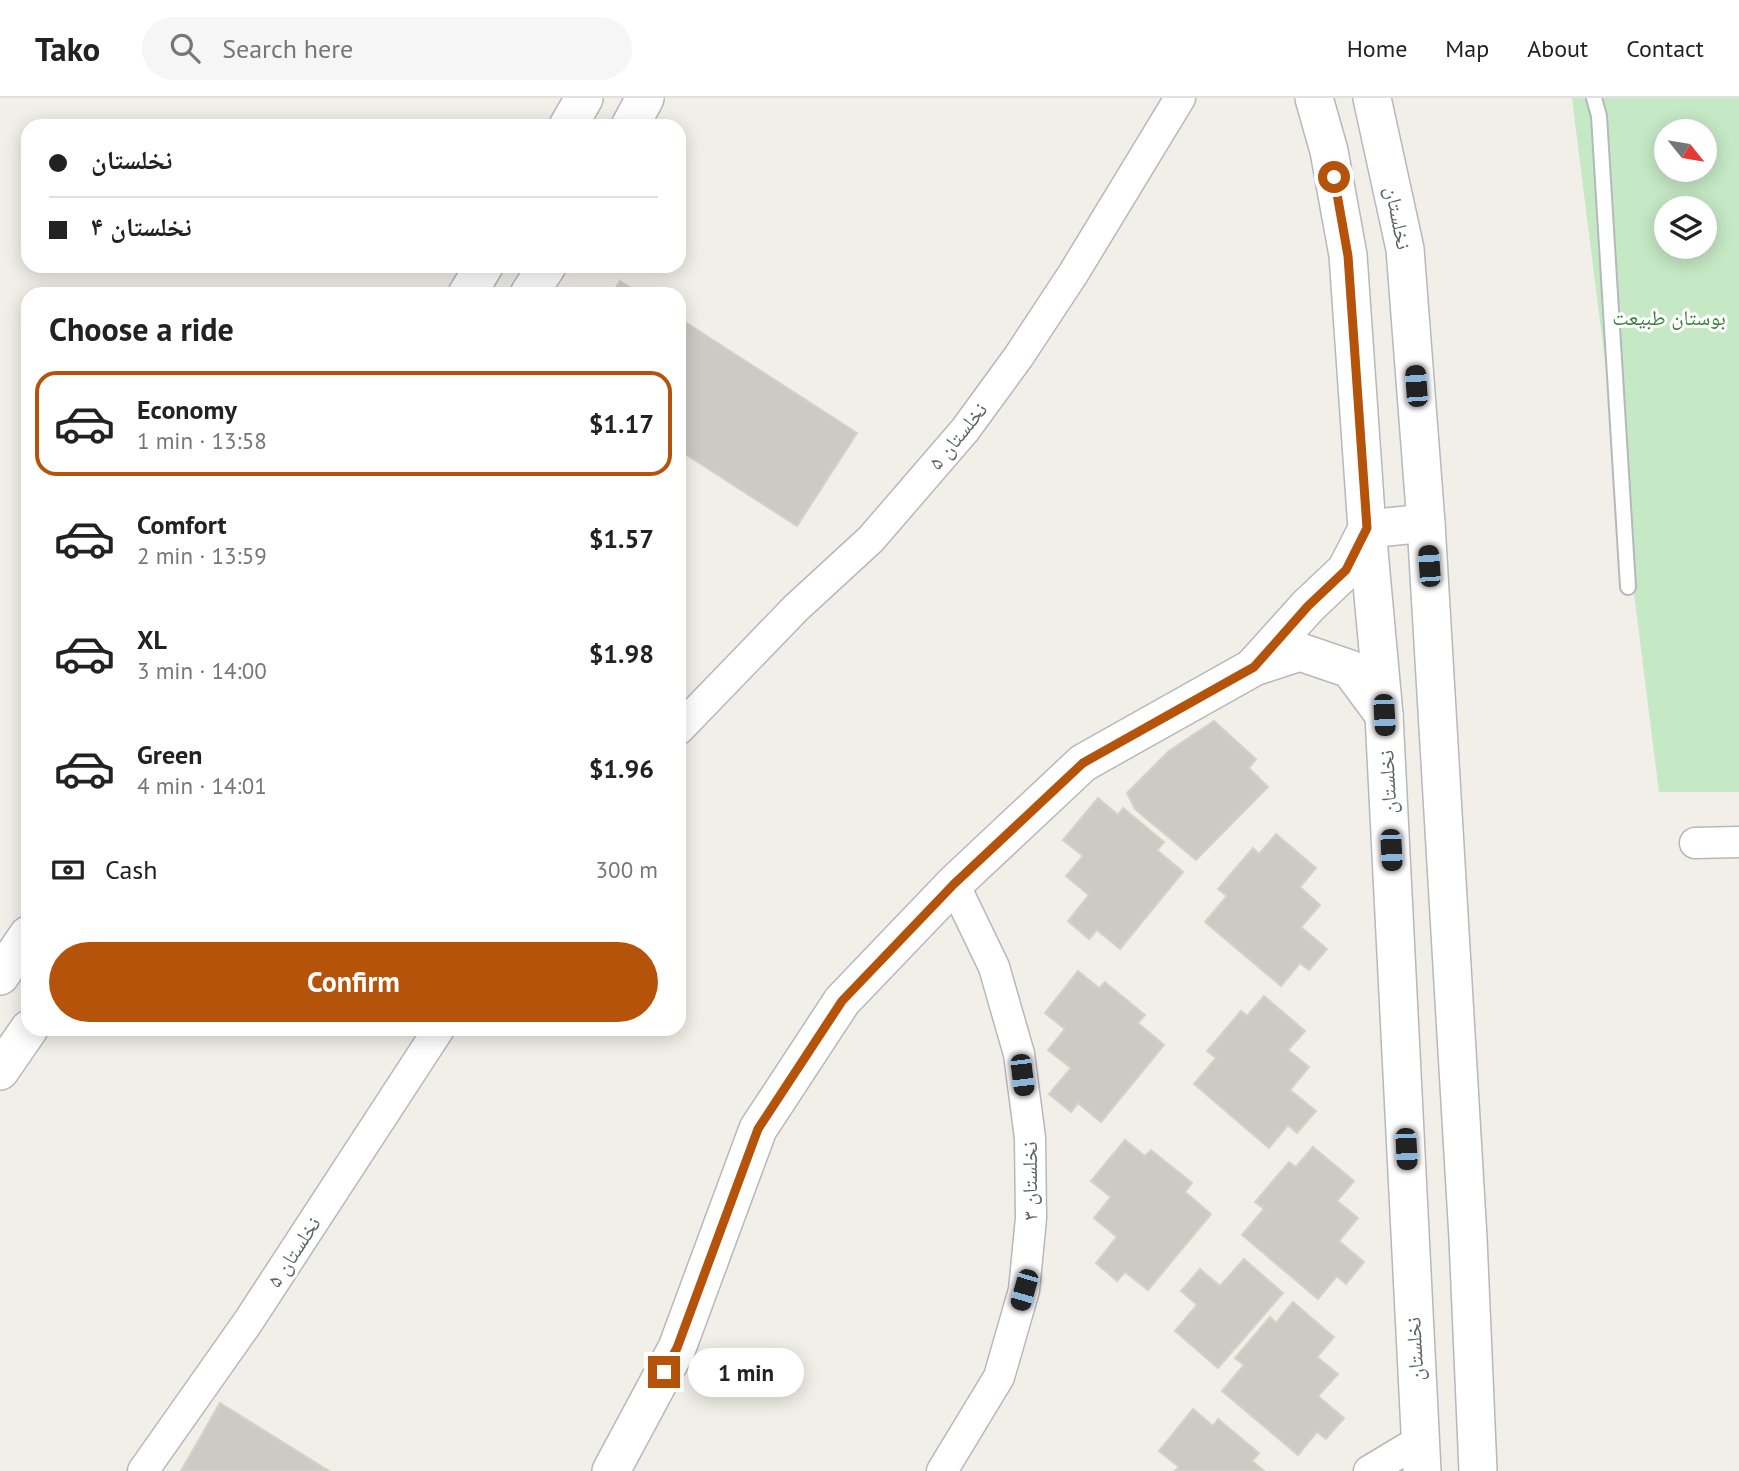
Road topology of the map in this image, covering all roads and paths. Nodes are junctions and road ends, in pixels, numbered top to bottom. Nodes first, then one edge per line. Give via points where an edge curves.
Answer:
1 (584, 98) edge
2 (645, 98) edge
3 (1180, 98) edge
4 (1314, 98) edge
5 (1372, 98) edge
6 (1594, 98) edge
7 (572, 119) edge
8 (633, 119) edge
9 (1426, 523) junction
10 (1367, 528) junction
11 (1628, 587) dead end
12 (1254, 667) junction
13 (1384, 715) junction
14 (686, 722) edge
15 (1739, 842) edge
16 (1695, 843) dead end
17 (954, 884) junction
18 (21, 945) edge
19 (0, 976) edge
20 (24, 1036) edge
21 (434, 1036) edge
22 (0, 1070) edge
23 (1421, 1456) edge
24 (143, 1471) edge
25 (611, 1471) edge
26 (942, 1471) edge
27 (1369, 1471) edge
28 (1478, 1471) edge

1 - 7 street
2 - 8 street
3 - 14 street, نخلستان ۵ via 1073,274 965,430 871,539 796,608
4 - 10 street, نخلستان via 1329,151 1348,256
5 - 9 street, نخلستان via 1405,249
6 - 11 lane via 1599,116
9 - 10 street
9 - 28 street, نخلستان via 1468,1224
10 - 12 street via 1346,570
10 - 13 street, نخلستان
12 - 13 street via 1300,652 1350,669
12 - 17 street via 1083,763
13 - 23 street, نخلستان
15 - 16 street
17 - 25 street via 842,1001 758,1129 677,1348
17 - 26 street, نخلستان ۳ via 994,967 1020,1054 1030,1138 1031,1218 1024,1290 999,1377
18 - 19 street
20 - 22 street
21 - 24 street, نخلستان ۵ via 248,1322
23 - 27 street

